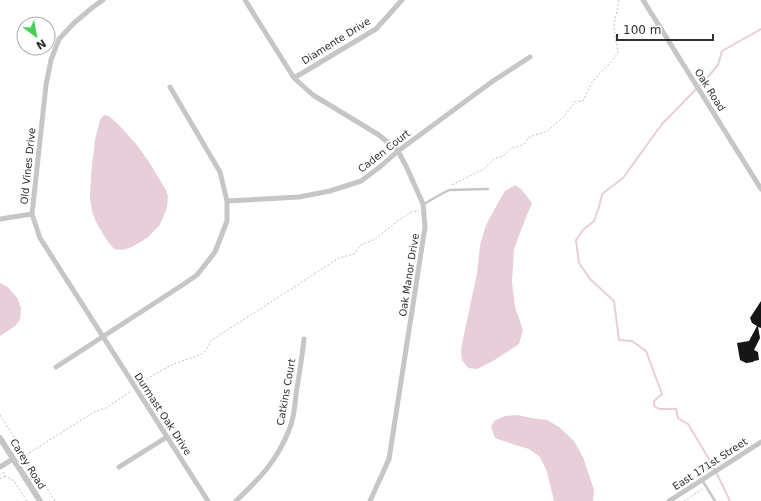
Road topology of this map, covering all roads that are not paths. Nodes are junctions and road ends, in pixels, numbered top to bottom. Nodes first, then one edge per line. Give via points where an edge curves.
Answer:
1 (103, 0) edge
2 (245, 0) edge
3 (402, 0) edge
4 (643, 0) edge
5 (530, 57) dead end
6 (294, 78) junction
7 (170, 87) dead end
8 (398, 151) junction
9 (488, 189) dead end
10 (761, 189) edge
11 (227, 201) junction
12 (423, 207) junction
13 (32, 214) junction
14 (0, 219) edge
15 (103, 336) junction
16 (304, 339) dead end
17 (56, 367) dead end
18 (167, 436) junction
19 (0, 438) edge
20 (761, 442) edge
21 (13, 459) junction
22 (0, 467) edge
23 (119, 468) dead end
24 (702, 480) junction
25 (40, 501) edge
26 (208, 501) edge
27 (236, 501) edge
28 (370, 501) edge
29 (669, 501) edge
30 (714, 501) edge

1 - 13 street, Old Vines Drive via 74,23 59,39 50,60
2 - 6 street, Oak Manor Drive
3 - 6 street, Diamente Drive via 376,29
4 - 10 street, Oak Road
5 - 8 street, Caden Court
6 - 8 street, Oak Manor Drive via 312,95 379,135
7 - 11 street via 220,172
8 - 11 street, Caden Court via 361,181 330,191 299,197
8 - 12 street, Oak Manor Drive
9 - 12 lane via 449,190
11 - 15 street via 227,221 215,252 197,275
12 - 28 street, Oak Manor Drive via 425,227 389,459
13 - 14 street
13 - 15 street, Old Vines Drive via 40,238
15 - 17 street
15 - 18 street, Durmast Oak Drive
16 - 27 street, Catkins Court via 290,429 270,466
18 - 23 street
18 - 26 street, Durmast Oak Drive
19 - 21 street, Carey Road
20 - 24 street, East 171st Street
21 - 22 street
21 - 25 street, Carey Road
24 - 29 street, East 171st Street
24 - 30 lane

